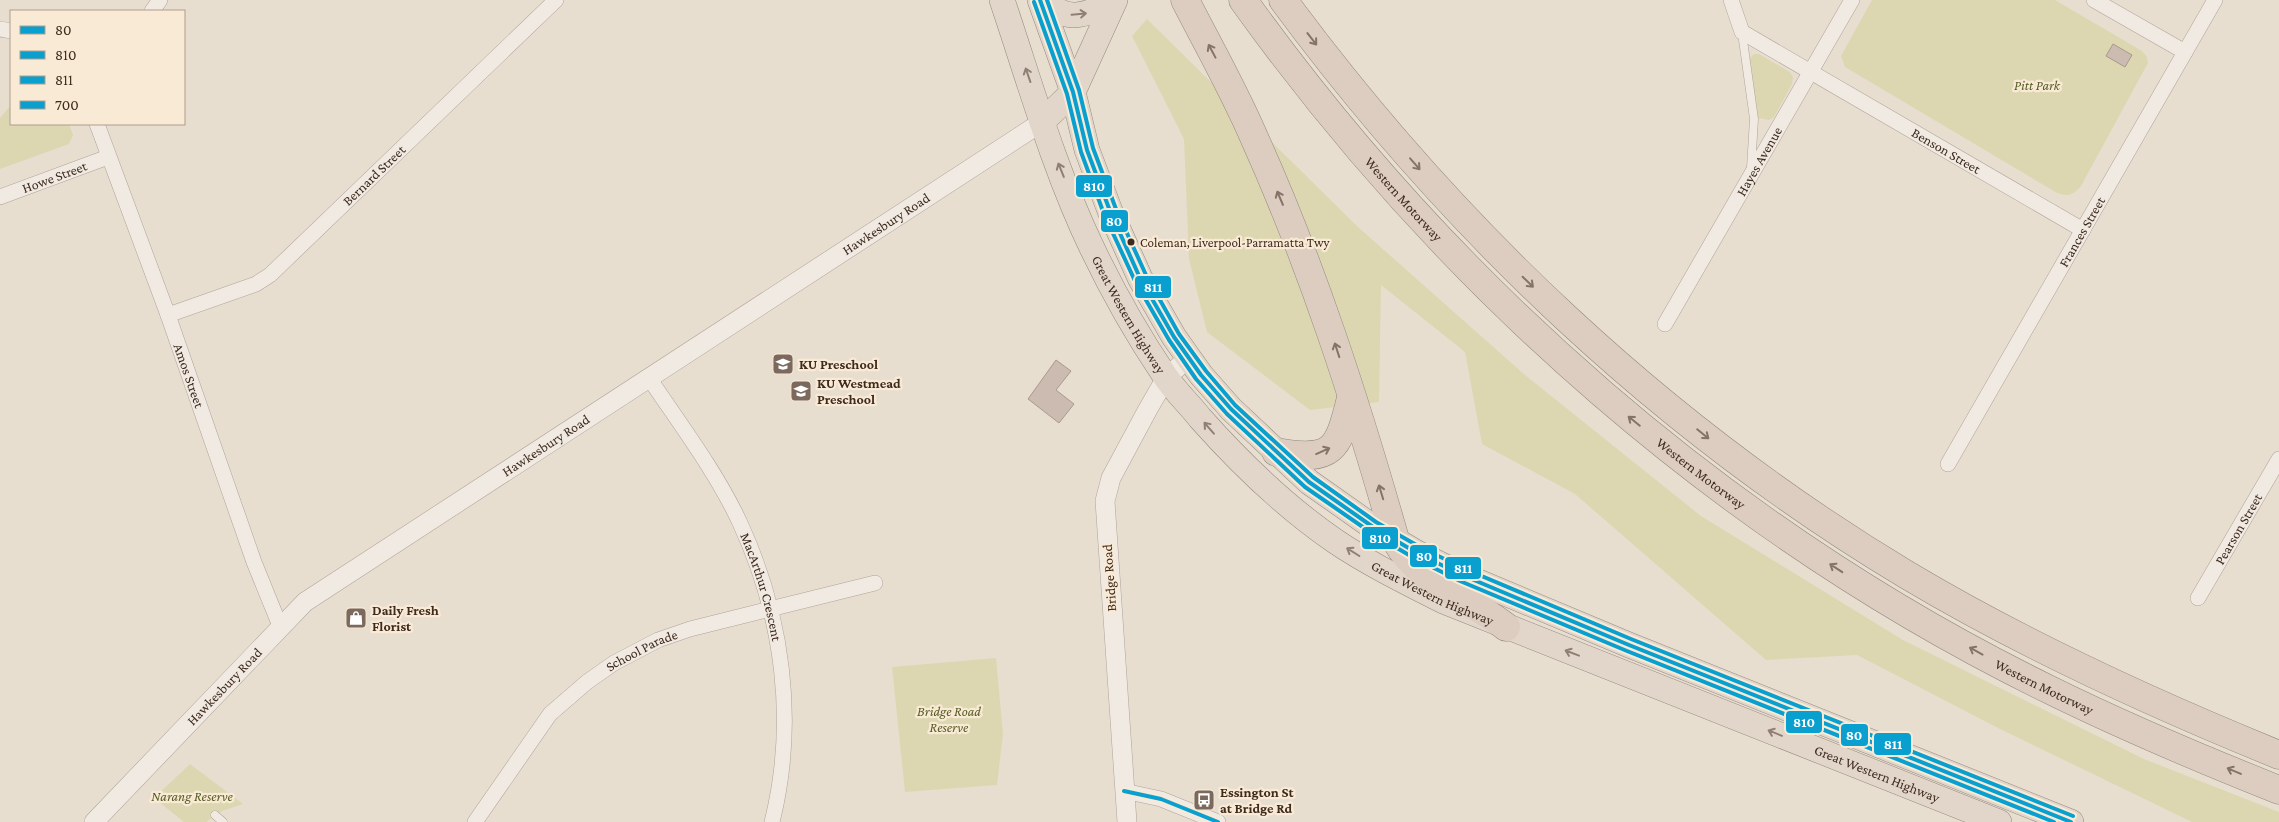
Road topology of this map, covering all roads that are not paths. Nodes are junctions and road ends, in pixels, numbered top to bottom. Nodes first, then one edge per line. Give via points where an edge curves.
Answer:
1 (556, 0) edge
2 (1002, 0) edge
3 (1040, 0) edge
4 (1048, 0) edge
5 (1113, 0) edge
6 (1185, 0) edge
7 (1243, 0) edge
8 (1283, 0) edge
9 (1731, 0) edge
10 (1852, 0) edge
11 (2094, 0) edge
12 (2215, 0) edge
13 (1742, 32) junction
14 (2185, 52) junction
15 (1810, 70) junction
16 (1073, 92) junction
17 (1042, 122) junction
18 (97, 125) edge
19 (108, 157) junction
20 (1750, 173) junction
21 (0, 197) edge
22 (2083, 230) junction
23 (168, 316) junction
24 (1665, 324) dead end
25 (1188, 358) junction
26 (649, 378) junction
27 (1166, 378) junction
28 (1352, 396) junction
29 (1276, 452) junction
30 (2279, 459) edge
31 (1948, 464) dead end
32 (1395, 539) junction
33 (876, 583) dead end
34 (2198, 598) dead end
35 (770, 608) junction
36 (280, 626) junction
37 (1506, 627) junction
38 (1810, 717) junction
39 (1800, 743) junction
40 (2279, 755) edge
41 (2279, 790) edge
42 (1124, 791) junction
43 (1994, 791) junction
44 (215, 816) dead end
45 (1991, 819) edge
46 (94, 822) edge
47 (223, 822) edge
48 (475, 822) edge
49 (772, 822) edge
50 (1127, 822) edge
51 (1218, 822) edge
52 (2071, 822) edge

1 - 23 street, Bernard Street via 270,275 256,284
17 -> 2 highway, Great Western Highway
3 - 16 highway, Great Western Highway
4 -> 5 highway via 1056,9 1074,15 1090,13
5 - 16 highway
28 -> 6 highway via 1321,304 1261,152
41 -> 7 highway, Western Motorway via 2097,712 1957,640 1816,554 1692,466 1590,383 1482,283 1347,136
8 -> 40 highway via 1378,122 1472,226 1592,341 1726,452 1842,534 1982,618 2106,681
9 - 13 street
10 - 15 street, Hayes Avenue
11 - 14 street
12 - 14 street, Frances Street
13 - 15 street, Benson Street
13 - 20 lane via 1754,119
14 - 22 street, Frances Street
15 - 20 street, Hayes Avenue
15 - 22 street, Benson Street
16 - 17 highway
16 - 25 highway, Great Western Highway via 1088,150 1123,244
17 - 26 street, Hawkesbury Road
27 -> 17 highway, Great Western Highway via 1092,248
18 - 19 street, Amos Street
19 - 21 street, Howe Street
19 - 23 street, Amos Street
20 - 24 street, Hayes Avenue
22 - 31 street, Frances Street
23 - 36 street, Amos Street via 254,562
25 - 27 street, Bridge Road
25 - 29 highway, Great Western Highway via 1232,409
26 - 35 street, MacArthur Crescent via 740,521 759,567
26 - 36 street, Hawkesbury Road via 305,602
37 -> 27 highway, Great Western Highway via 1409,584 1334,540 1242,464
27 - 42 street, Bridge Road via 1111,478 1105,501
29 -> 28 highway via 1302,457 1322,454 1333,446 1343,434
32 -> 28 highway
29 - 32 highway, Great Western Highway via 1345,509
30 - 34 street, Pearson Street
32 - 37 highway via 1410,562 1426,576
32 - 38 highway, Great Western Highway via 1484,585
33 - 35 street, School Parade
35 - 48 street, School Parade via 658,640 600,672 550,714
35 - 49 street, MacArthur Crescent via 784,691 785,732 782,777
36 - 46 street, Hawkesbury Road
39 -> 37 highway, Great Western Highway
38 - 39 lane
38 - 43 highway, Great Western Highway
39 - 45 highway, Great Western Highway
42 - 50 street, Bridge Road
42 - 51 street via 1161,799
43 - 45 lane
43 - 52 highway, Great Western Highway
44 - 47 lane

